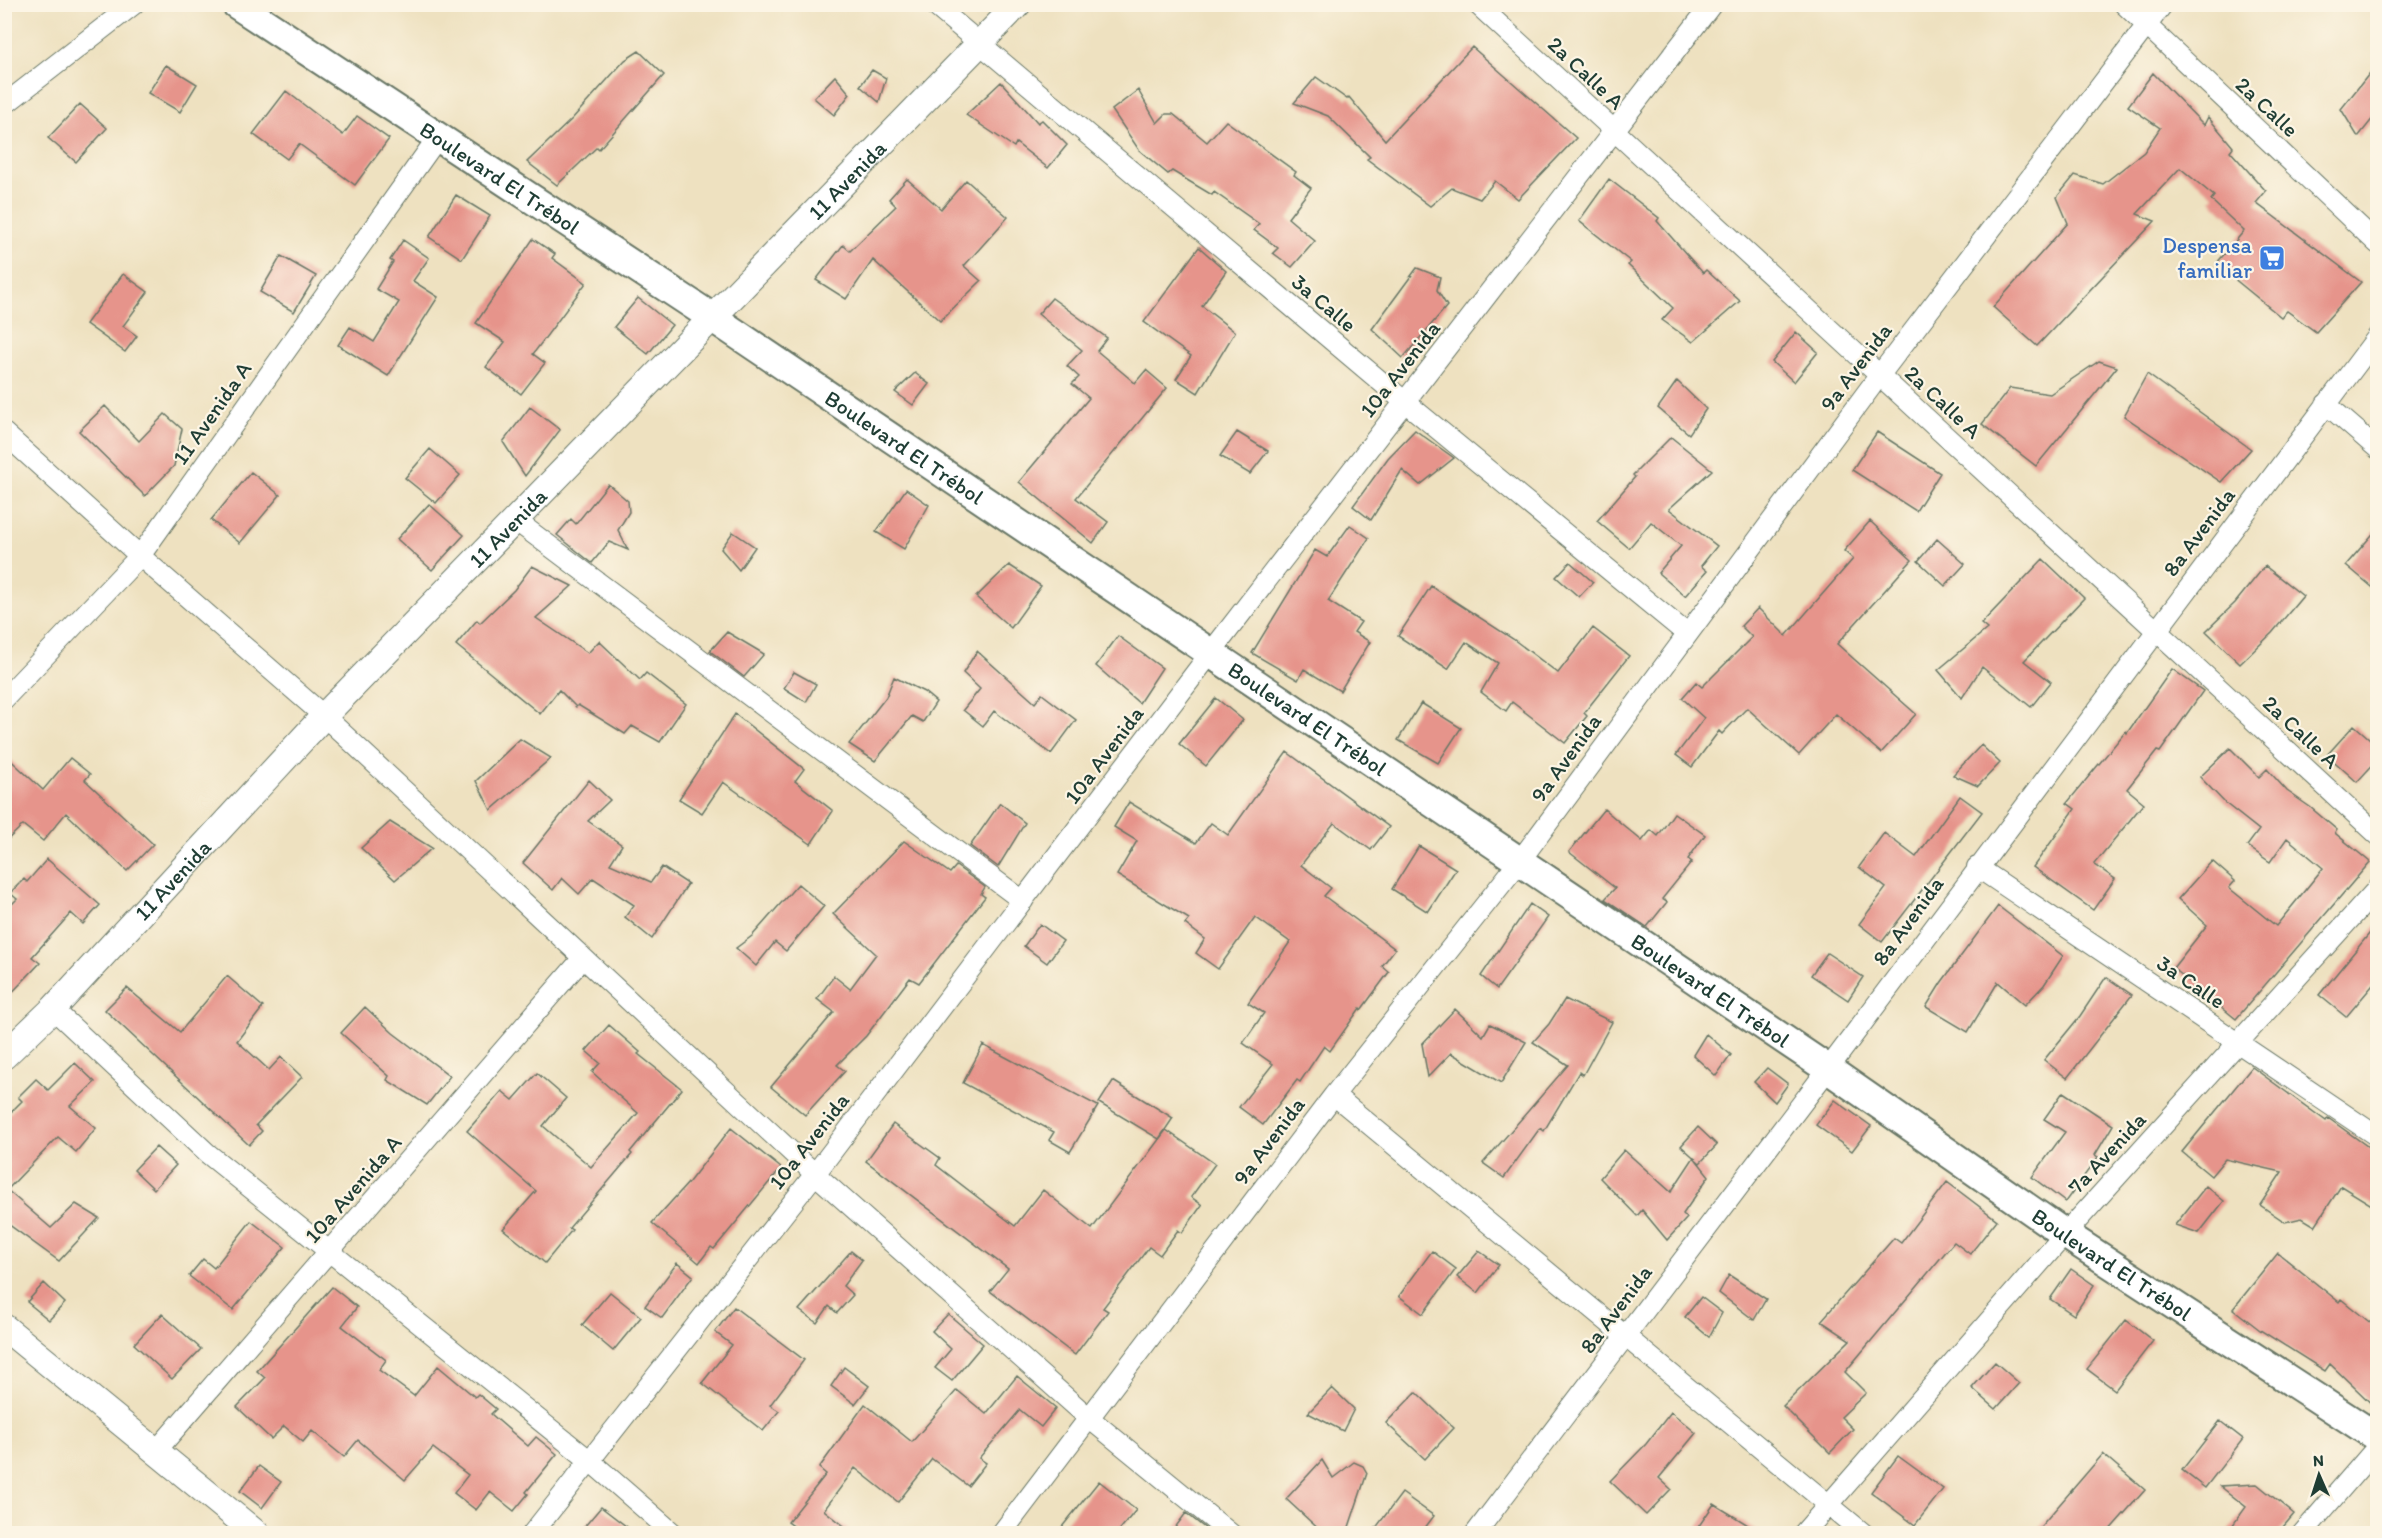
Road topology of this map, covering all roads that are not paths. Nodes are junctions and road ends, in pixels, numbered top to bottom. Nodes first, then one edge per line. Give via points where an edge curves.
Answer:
1 (134, 4) edge
2 (236, 4) edge
3 (933, 4) edge
4 (1018, 4) edge
5 (1476, 4) edge
6 (1712, 4) edge
7 (2124, 4) edge
8 (2163, 4) edge
9 (2146, 27) junction
10 (979, 45) junction
11 (4, 105) edge
12 (1615, 133) junction
13 (438, 137) junction
14 (2378, 244) edge
15 (712, 318) junction
16 (2378, 336) edge
17 (1879, 376) junction
18 (1405, 402) junction
19 (2325, 404) junction
20 (4, 433) edge
21 (2378, 449) edge
22 (515, 520) junction
23 (140, 556) junction
24 (2155, 630) junction
25 (1687, 634) junction
26 (1209, 655) junction
27 (4, 699) edge
28 (324, 716) junction
29 (2378, 835) edge
30 (1519, 862) junction
31 (1977, 867) junction
32 (2378, 888) edge
33 (1023, 901) junction
34 (583, 958) junction
35 (53, 1009) junction
36 (2239, 1044) junction
37 (4, 1056) edge
38 (1828, 1069) junction
39 (1334, 1095) junction
40 (2378, 1137) edge
41 (815, 1174) junction
42 (2065, 1234) junction
43 (332, 1251) junction
44 (4, 1327) edge
45 (1626, 1336) junction
46 (1089, 1418) junction
47 (2378, 1438) edge
48 (2378, 1446) edge
49 (157, 1450) junction
50 (590, 1460) junction
51 (1829, 1504) junction
52 (257, 1533) edge
53 (532, 1533) edge
54 (674, 1533) edge
55 (1001, 1533) edge
56 (1231, 1533) edge
57 (1475, 1533) edge
58 (1803, 1533) edge
59 (1864, 1533) edge
60 (2302, 1533) edge

1 - 11 street
2 - 13 main road, Boulevard El Trébol
3 - 10 street, 3a Calle
4 - 10 street, 11 Avenida
5 - 12 street, 2a Calle A
6 - 12 street, 10a Avenida
7 - 9 street, 2a Calle
8 - 9 street, 9a Avenida
9 - 14 street, 2a Calle
9 - 17 street, 9a Avenida
10 - 15 street, 11 Avenida
10 - 18 street, 3a Calle
12 - 17 street, 2a Calle A
12 - 18 street, 10a Avenida
13 - 15 main road, Boulevard El Trébol
13 - 23 street, 11 Avenida A
15 - 22 street, 11 Avenida
15 - 26 main road, Boulevard El Trébol
16 - 19 street, 8a Avenida
17 - 24 street, 2a Calle A
17 - 25 street, 9a Avenida
18 - 25 street, 3a Calle
18 - 26 street, 10a Avenida
19 - 21 street
19 - 24 street, 8a Avenida
20 - 23 street
22 - 28 street, 11 Avenida
22 - 33 street
23 - 27 street, 11 Avenida A
23 - 28 street
24 - 29 street, 2a Calle A
24 - 31 street, 8a Avenida
25 - 30 street, 9a Avenida
26 - 30 main road, Boulevard El Trébol
26 - 33 street, 10a Avenida
28 - 34 street
28 - 35 street, 11 Avenida
30 - 38 main road, Boulevard El Trébol
30 - 39 street, 9a Avenida
31 - 36 street, 3a Calle
31 - 38 street, 8a Avenida
32 - 36 street, 7a Avenida
33 - 41 street, 10a Avenida
34 - 41 street
34 - 43 street, 10a Avenida A
35 - 37 street, 11 Avenida
35 - 43 street via 207,1153
36 - 40 street, 3a Calle
36 - 42 street, 7a Avenida
38 - 42 main road, Boulevard El Trébol
38 - 45 street, 8a Avenida
39 - 45 street
39 - 46 street, 9a Avenida
41 - 46 street
41 - 50 street, 10a Avenida
42 - 47 main road, Boulevard El Trébol
42 - 51 street, 7a Avenida
43 - 49 street, 10a Avenida A
43 - 50 street
44 - 49 street
45 - 51 street
45 - 57 street, 8a Avenida
46 - 55 street, 9a Avenida
46 - 56 street
48 - 60 street
49 - 52 street
50 - 53 street, 10a Avenida
50 - 54 street
51 - 58 street, 7a Avenida
51 - 59 street

